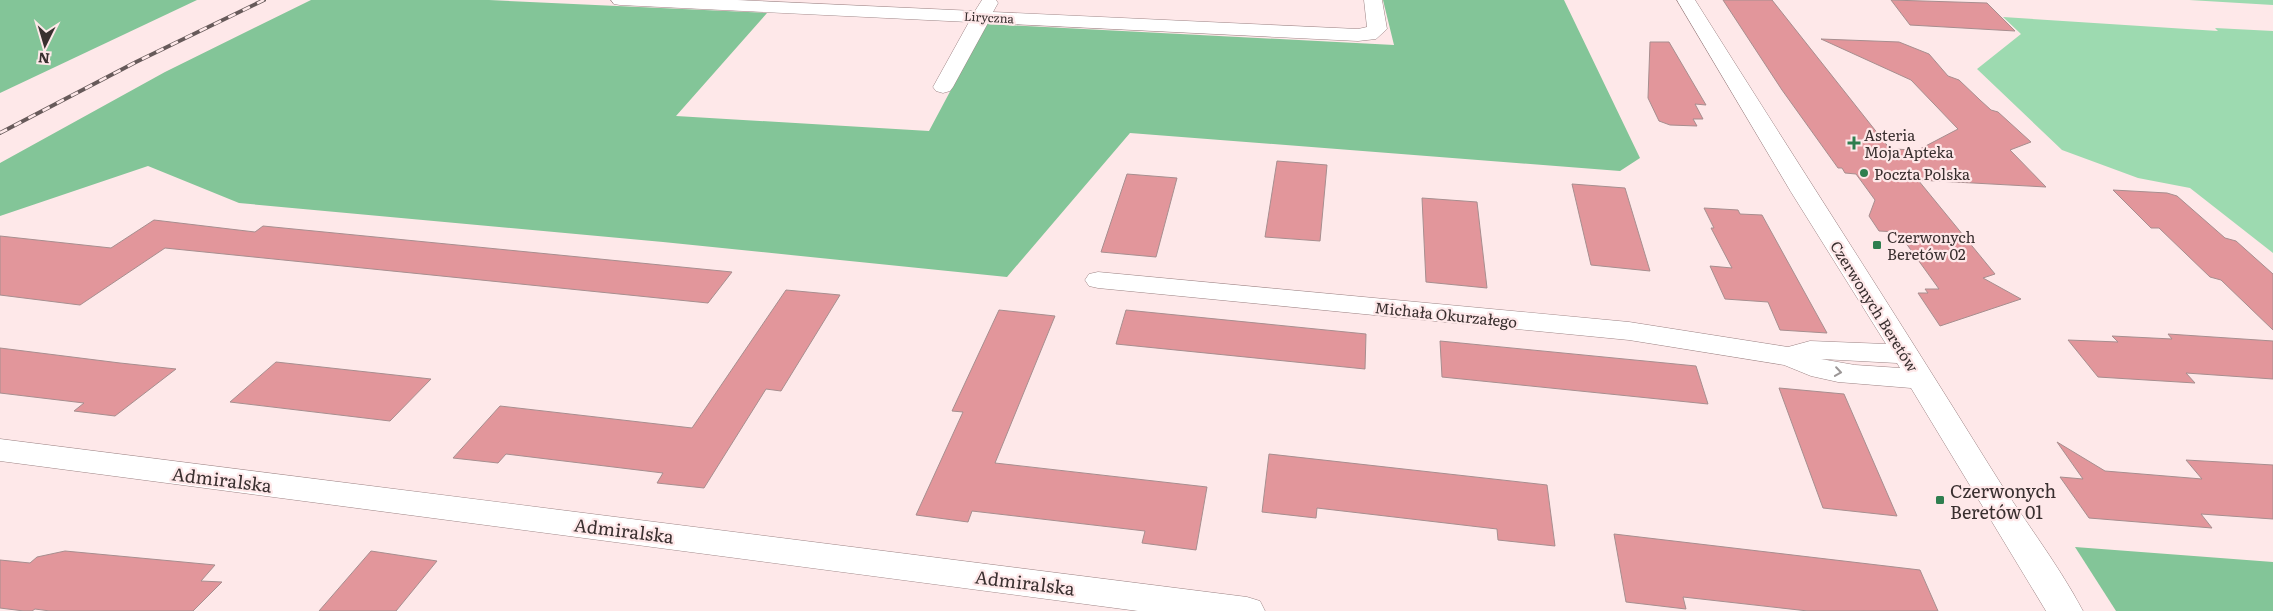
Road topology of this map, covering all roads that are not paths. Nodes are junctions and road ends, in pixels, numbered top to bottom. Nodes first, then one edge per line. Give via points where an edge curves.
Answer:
1 (620, 0) edge
2 (990, 0) edge
3 (1373, 0) edge
4 (1686, 0) edge
5 (981, 17) junction
6 (943, 87) dead end
7 (1098, 280) dead end
8 (1914, 367) junction
9 (0, 450) edge
10 (1247, 611) edge
11 (2065, 611) edge

1 - 5 street, Liryczna
2 - 5 street
3 - 5 street, Liryczna via 1377,29 1358,35
4 - 8 street, Czerwonych Beretów
5 - 6 street
7 - 8 street, Michała Okurzałego via 1629,331 1792,357 1804,364 1841,373
8 - 11 street, Czerwonych Beretów
9 - 10 street, Admiralska

